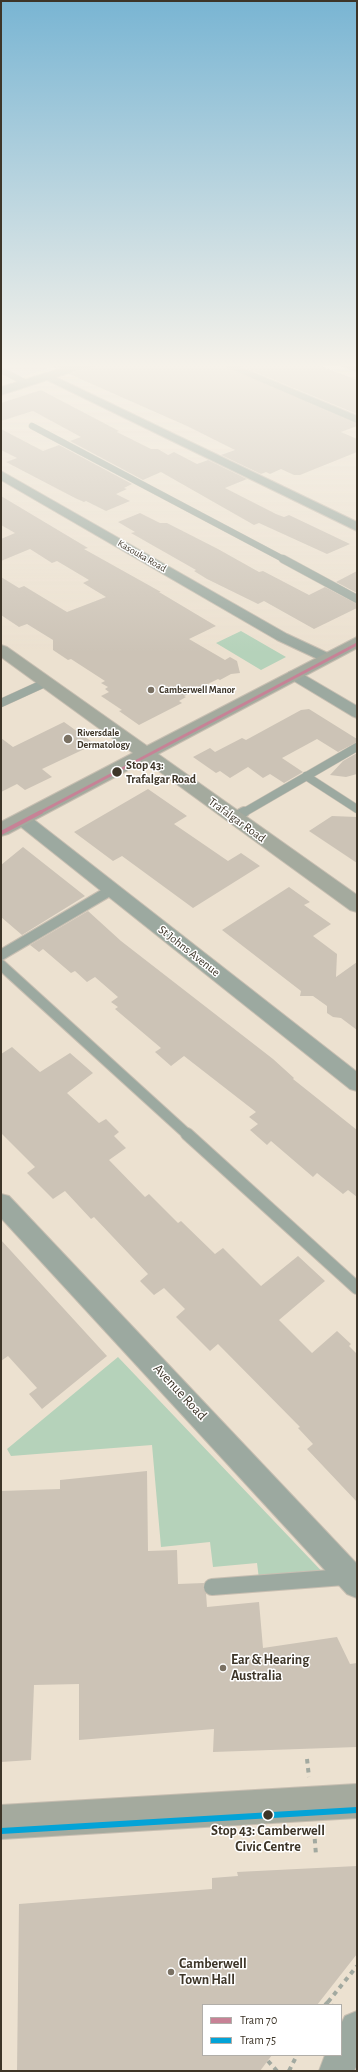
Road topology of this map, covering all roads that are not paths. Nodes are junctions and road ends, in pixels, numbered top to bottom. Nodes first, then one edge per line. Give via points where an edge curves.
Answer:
1 (95, 460) edge
2 (219, 460) edge
3 (1, 475) edge
4 (357, 527) edge
5 (357, 599) edge
6 (357, 642) edge
7 (1, 650) edge
8 (323, 660) junction
9 (294, 676) junction
10 (47, 682) junction
11 (1, 703) edge
12 (357, 713) edge
13 (357, 747) edge
14 (145, 754) junction
15 (306, 776) junction
16 (357, 808) edge
17 (235, 817) junction
18 (22, 819) junction
19 (1, 830) edge
20 (111, 890) junction
21 (357, 905) edge
22 (1, 956) edge
23 (1, 965) edge
24 (357, 1083) edge
25 (1, 1203) edge
26 (357, 1288) edge
27 (354, 1580) edge
28 (212, 1587) dead end
29 (357, 1801) edge
30 (1, 1822) edge
31 (357, 2028) edge
32 (336, 2071) edge

1 - 5 lane
2 - 4 street
3 - 8 street, Kasouka Road
6 - 8 main road
7 - 10 main road, Trafalgar Road
8 - 9 main road
9 - 12 street
9 - 14 main road
10 - 11 lane
10 - 14 main road, Trafalgar Road
13 - 15 lane
14 - 17 main road, Trafalgar Road
14 - 18 main road
15 - 16 lane
15 - 17 lane
17 - 21 main road, Trafalgar Road
18 - 19 main road
18 - 20 street, St Johns Avenue
20 - 22 lane
20 - 24 street, St Johns Avenue
23 - 26 lane
25 - 27 street, Avenue Road
27 - 28 lane
29 - 30 main road
31 - 32 street

